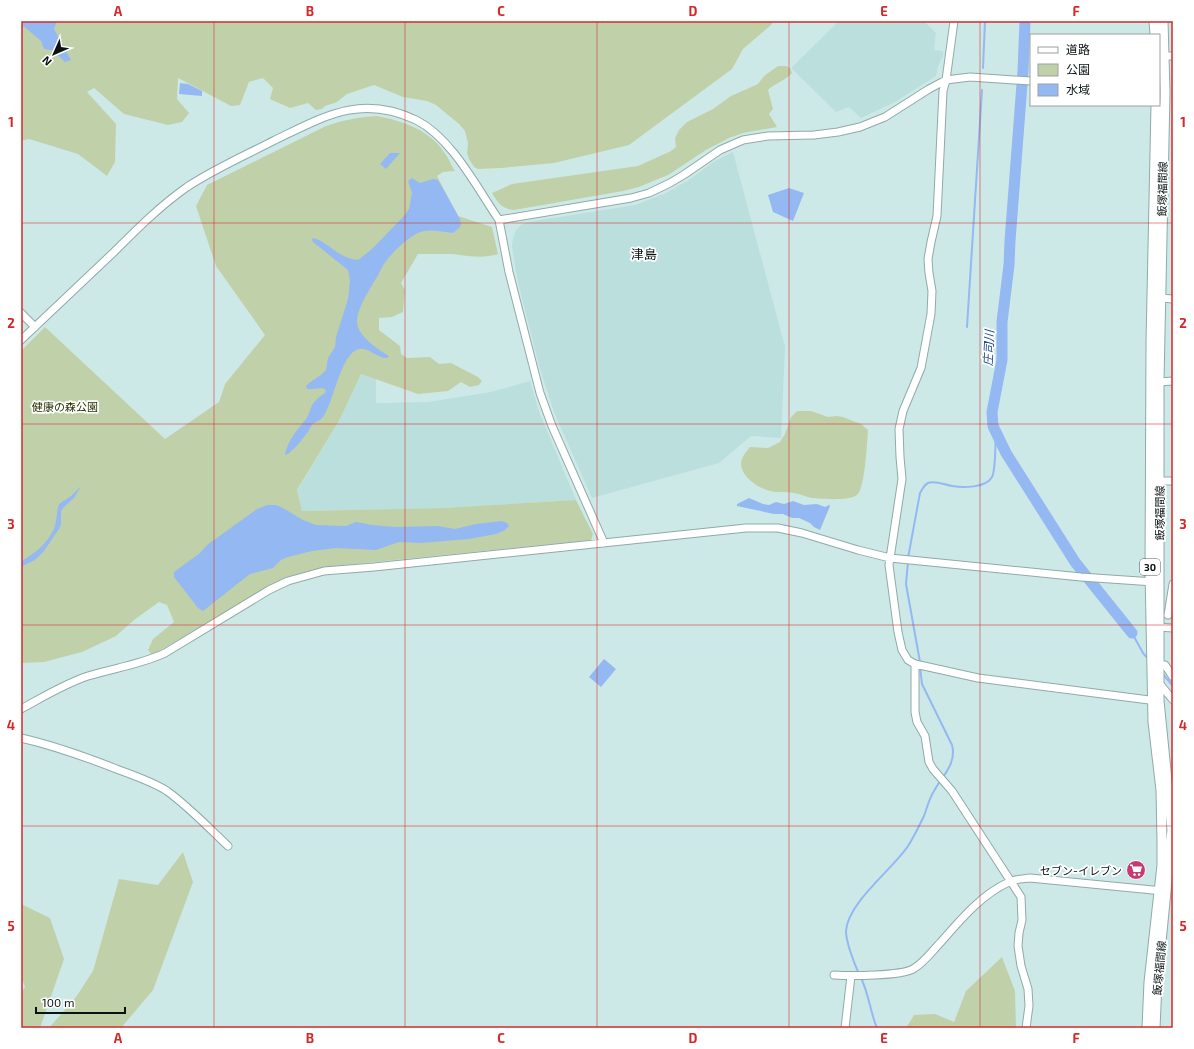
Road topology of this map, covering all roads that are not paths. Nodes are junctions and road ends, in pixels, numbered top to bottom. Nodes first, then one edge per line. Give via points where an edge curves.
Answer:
1 (954, 21) edge
2 (1154, 21) edge
3 (1163, 21) edge
4 (1155, 34) edge
5 (1168, 56) edge
6 (946, 80) junction
7 (1030, 81) edge
8 (1162, 91) edge
9 (1156, 106) edge
10 (497, 218) junction
11 (1160, 298) junction
12 (1173, 299) edge
13 (21, 313) edge
14 (35, 327) junction
15 (21, 340) edge
16 (1173, 381) edge
17 (1159, 382) junction
18 (1158, 481) junction
19 (1173, 481) edge
20 (604, 543) junction
21 (890, 558) junction
22 (1156, 583) junction
23 (1173, 587) edge
24 (1168, 615) dead end
25 (1158, 627) junction
26 (1173, 628) edge
27 (915, 664) junction
28 (1159, 666) junction
29 (1173, 677) edge
30 (1159, 683) junction
31 (1173, 700) edge
32 (1156, 701) junction
33 (21, 709) edge
34 (21, 738) edge
35 (1171, 791) edge
36 (228, 846) dead end
37 (1010, 881) junction
38 (1166, 891) edge
39 (834, 975) dead end
40 (851, 976) junction
41 (845, 1028) edge
42 (1026, 1028) edge
43 (1147, 1028) edge
44 (1154, 1028) edge

1 - 6 street
2 - 4 main road
3 - 5 main road, 飯塚福間線 / 30
5 - 8 main road, 飯塚福間線 / 30
6 - 7 street via 970,77
6 - 10 street via 885,117 860,126 814,135 768,136 743,140 720,150 685,174 649,193 631,198
6 - 21 street via 943,91 937,216 928,259 932,291 931,314 921,368 903,411 899,428 902,479
8 - 11 main road, 飯塚福間線 / 30
9 - 22 main road, 飯塚福間線 / 30 via 1151,343
10 - 14 street via 454,153 437,134 418,121 395,112 369,108 332,113 204,176 187,187 136,230
10 - 20 street via 540,393
11 - 12 street
11 - 17 main road, 飯塚福間線 / 30
13 - 14 street
14 - 15 street
16 - 17 street
17 - 18 main road, 飯塚福間線 / 30
18 - 19 street
18 - 22 main road, 飯塚福間線 / 30
20 - 21 street via 746,528 778,528
20 - 33 street via 324,571 288,581 165,653 140,663 77,680
21 - 22 street
21 - 27 street via 902,650 908,660
22 - 23 street
22 - 25 main road, 飯塚福間線 / 30
22 - 32 main road, 飯塚福間線 / 30
23 - 24 street
25 - 26 street
25 - 28 main road, 飯塚福間線 / 30
27 - 32 street via 978,678
27 - 37 street via 915,712 925,736 933,769 952,791
28 - 29 street via 1168,667
28 - 30 main road, 飯塚福間線 / 30
30 - 31 street
30 - 32 main road, 飯塚福間線 / 30
32 - 35 main road, 飯塚福間線 / 30
32 - 38 main road, 飯塚福間線 / 30 via 1162,865
34 - 36 street via 52,745 166,790
35 - 38 main road, 飯塚福間線 / 30 via 1172,830
37 - 38 street via 1030,878
37 - 40 street via 975,905 912,970
37 - 42 street via 1017,890 1022,905 1018,946 1028,989
38 - 43 main road, 飯塚福間線 / 30 via 1149,982
38 - 44 main road, 飯塚福間線 / 30
39 - 40 street
40 - 41 street

